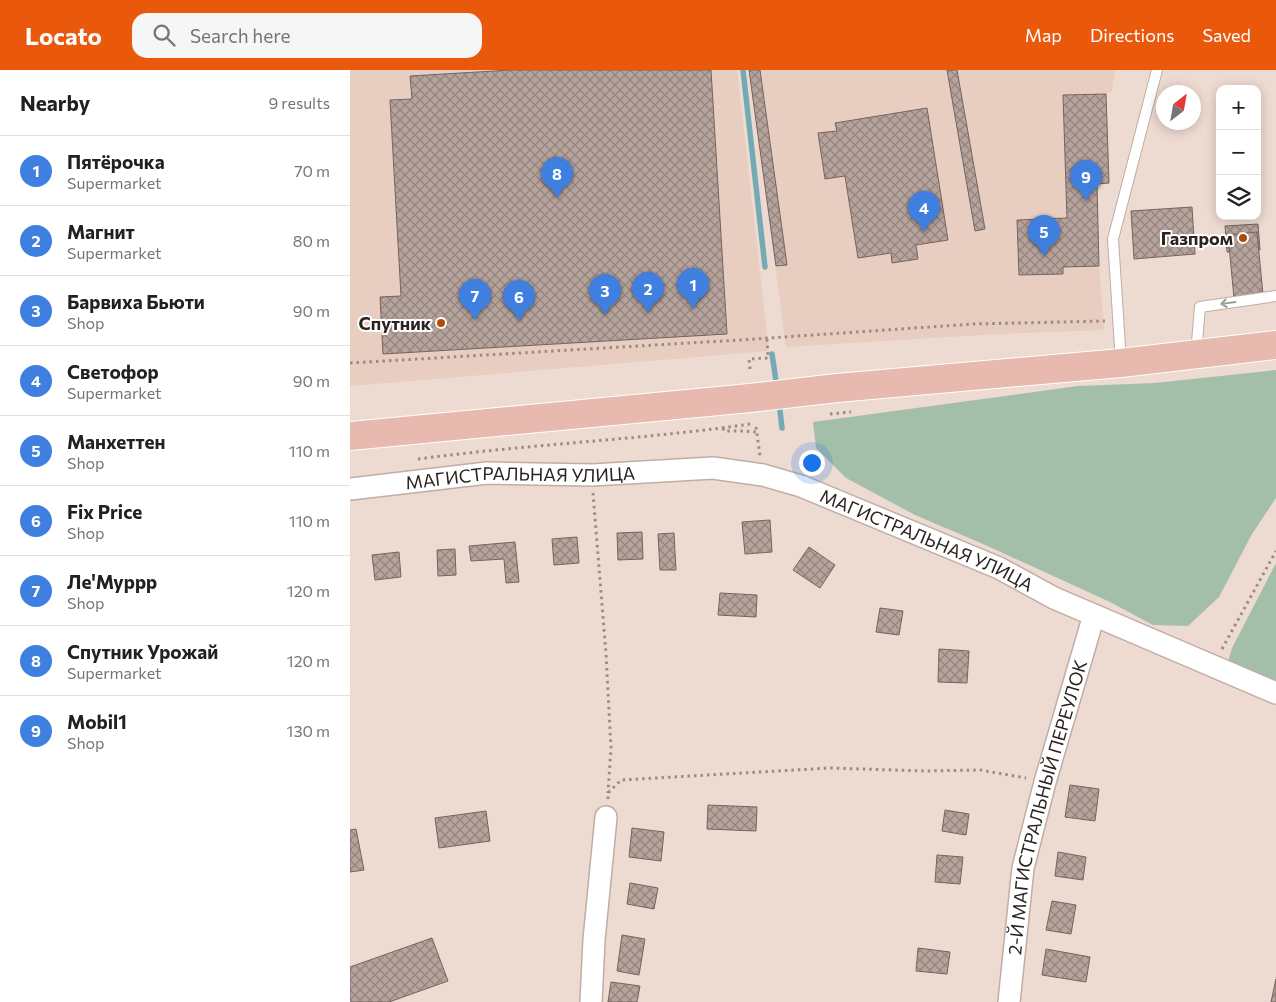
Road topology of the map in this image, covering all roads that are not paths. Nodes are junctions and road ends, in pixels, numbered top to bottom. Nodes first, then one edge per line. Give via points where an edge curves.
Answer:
1 (1157, 70) edge
2 (1276, 296) edge
3 (1276, 344) edge
4 (1196, 355) junction
5 (1121, 362) junction
6 (350, 436) edge
7 (350, 489) edge
8 (1094, 615) junction
9 (1276, 693) edge
10 (606, 817) road end
11 (591, 1002) edge
12 (1009, 1002) edge

1 - 5 lane via 1113,239
2 -> 4 lane via 1200,307
3 - 4 main road
4 - 5 main road
5 - 6 main road, bridge via 838,388 750,411
7 - 8 street, МАГИСТРАЛЬНАЯ УЛИЦА via 487,473 592,475 713,468 763,475 801,486 999,568 1054,598
8 - 9 street, МАГИСТРАЛЬНАЯ УЛИЦА
8 - 12 street, 2-Й МАГИСТРАЛЬНЫЙ ПЕРЕУЛОК via 1023,868
10 - 11 street

